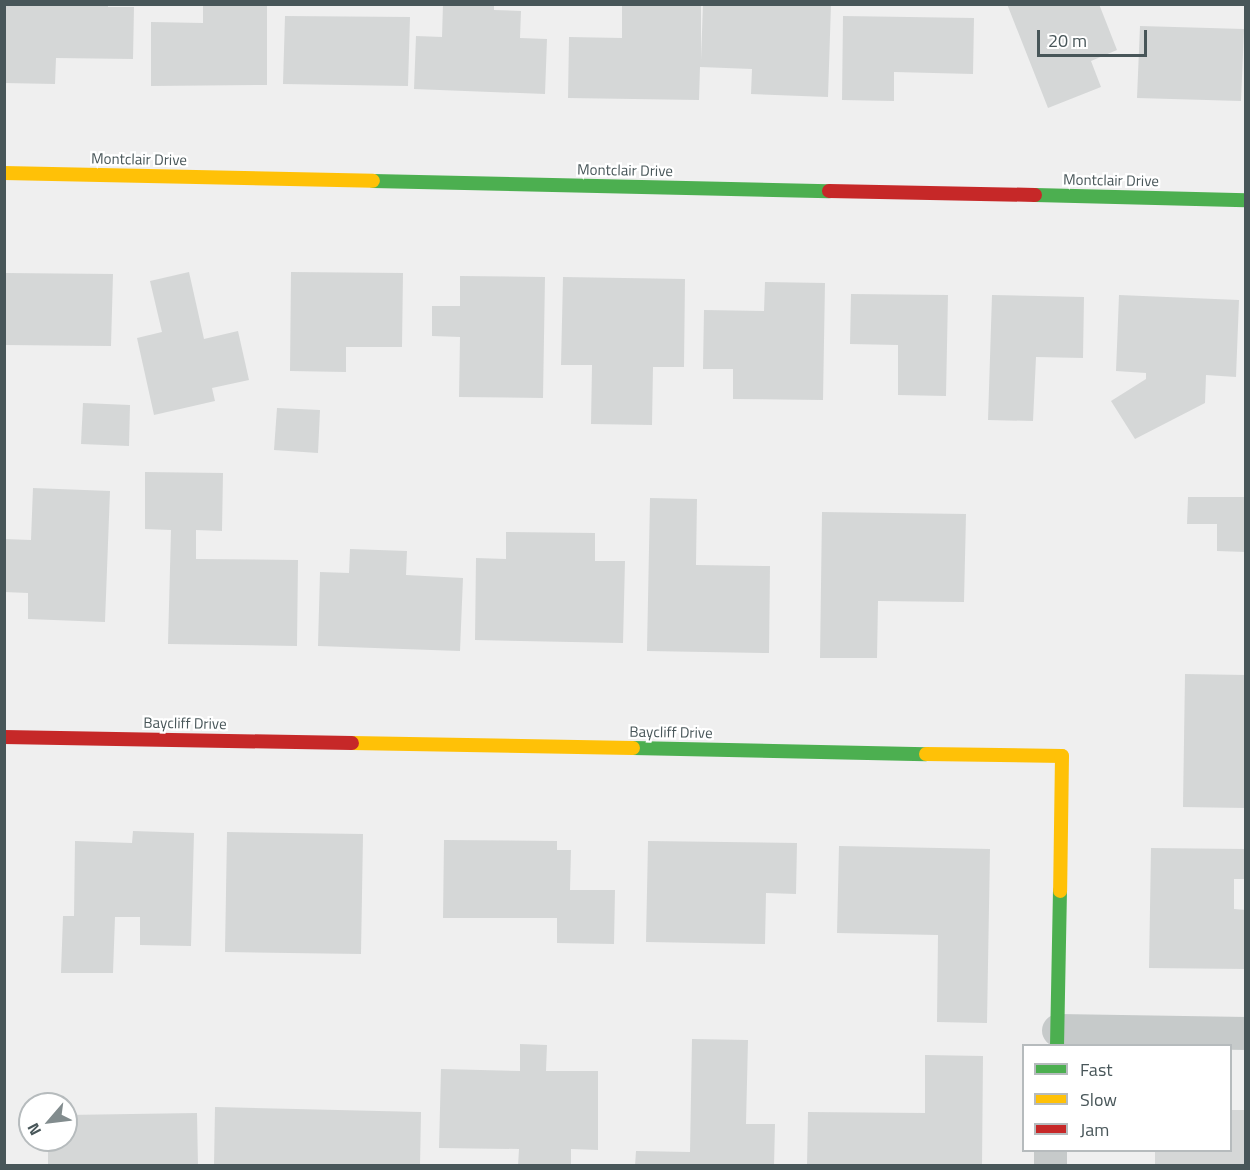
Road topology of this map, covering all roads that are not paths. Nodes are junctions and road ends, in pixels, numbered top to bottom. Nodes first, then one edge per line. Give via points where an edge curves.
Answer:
1 (4, 173) edge
2 (1245, 200) edge
3 (4, 736) edge
4 (1245, 1033) edge
5 (1058, 1037) edge

1 - 2 street, Montclair Drive
3 - 5 street, Baycliff Drive via 1062,756
4 - 5 street

